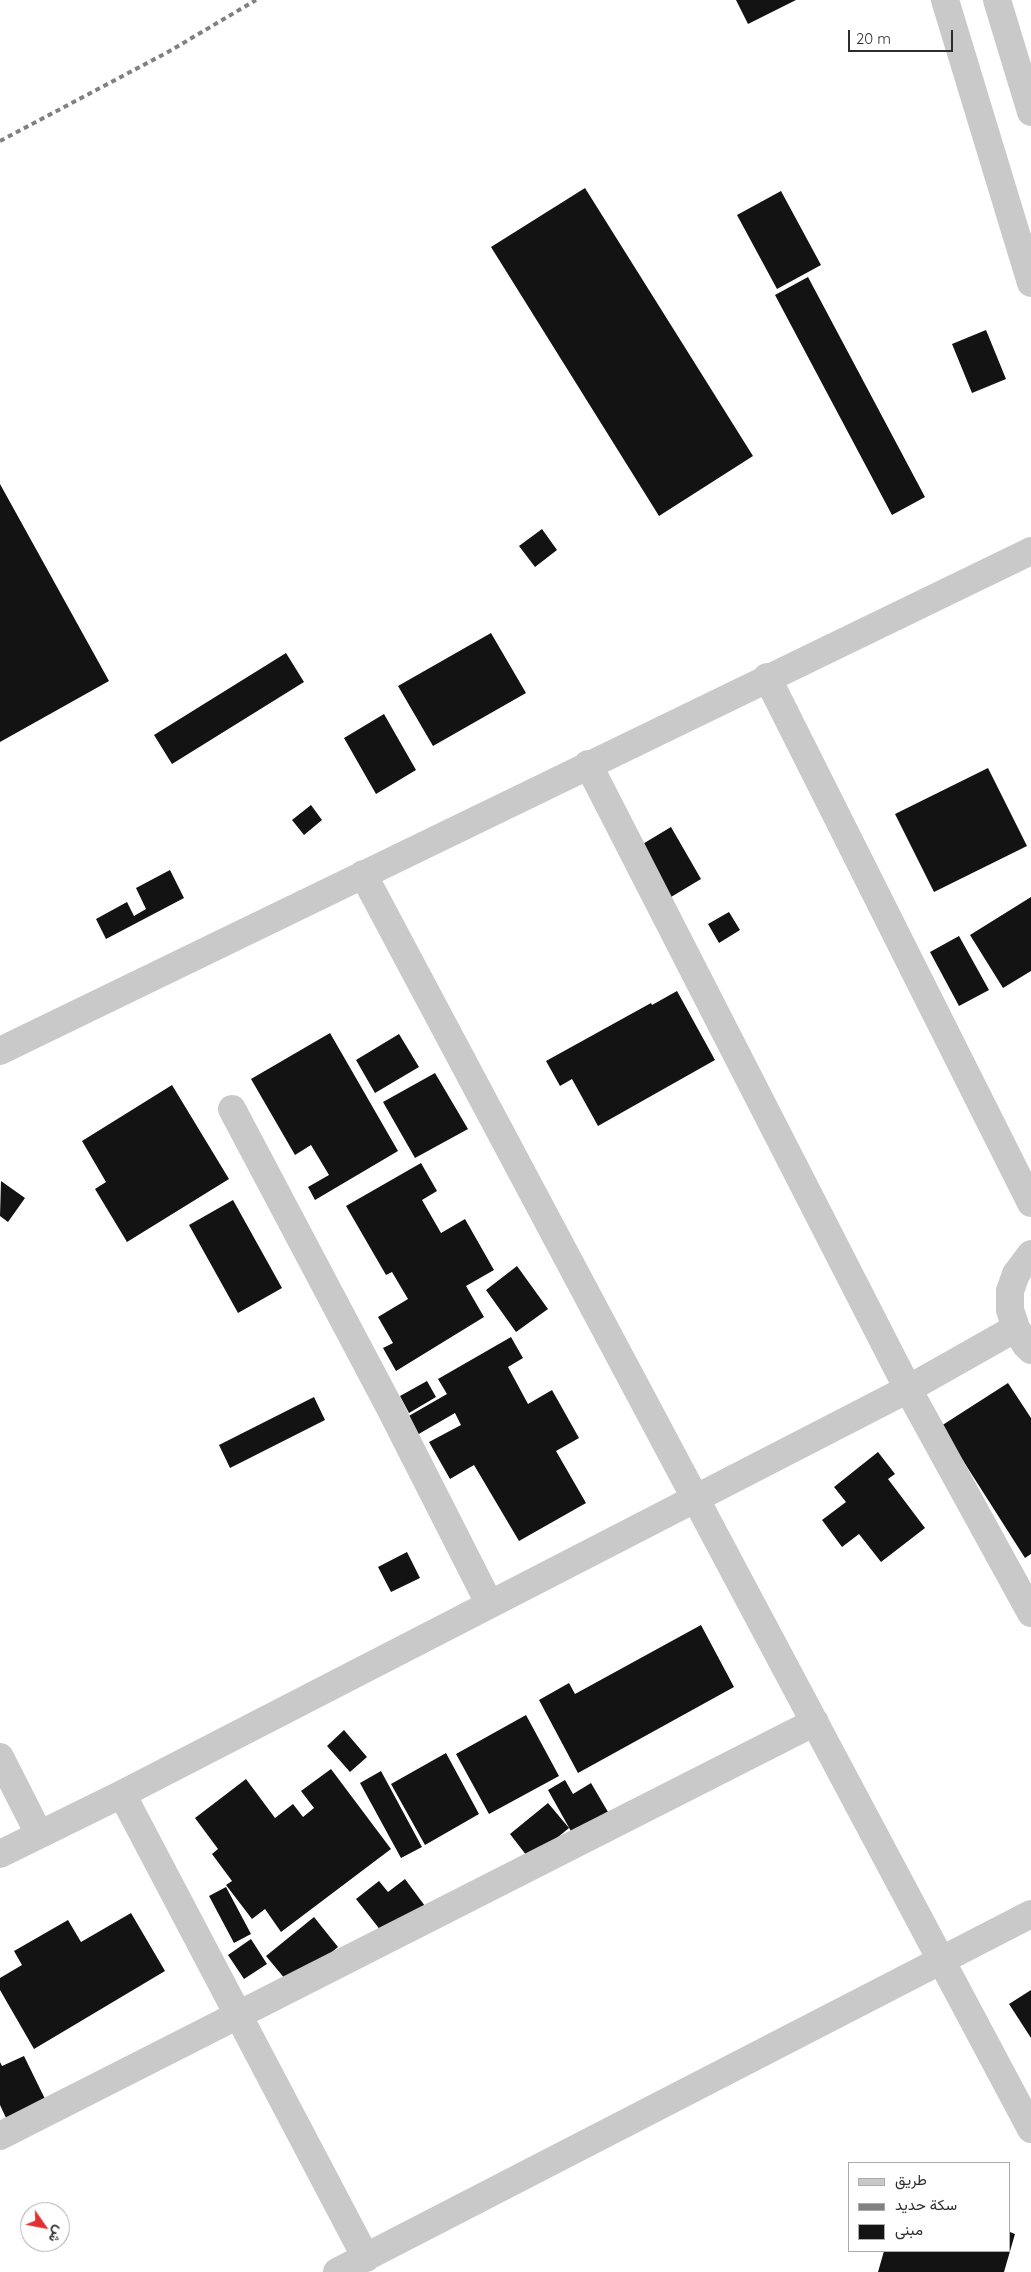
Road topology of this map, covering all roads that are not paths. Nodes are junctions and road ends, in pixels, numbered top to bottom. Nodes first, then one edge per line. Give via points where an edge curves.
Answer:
1 (945, 0) edge
2 (997, 0) edge
3 (1031, 112) edge
4 (1031, 283) edge
5 (1031, 551) edge
6 (767, 677) junction
7 (588, 764) junction
8 (363, 874) junction
9 (0, 1051) edge
10 (232, 1109) dead end
11 (1031, 1203) edge
12 (1031, 1254) edge
13 (1023, 1339) edge
14 (908, 1389) junction
15 (696, 1497) junction
16 (489, 1603) junction
17 (1031, 1613) edge
18 (815, 1722) junction
19 (0, 1757) edge
20 (122, 1794) junction
21 (39, 1834) junction
22 (0, 1854) edge
23 (1031, 1914) edge
24 (942, 1961) junction
25 (239, 2015) junction
26 (1031, 2129) edge
27 (0, 2136) edge
28 (366, 2258) junction
29 (337, 2272) edge

1 - 4 street
2 - 3 street
5 - 6 street
6 - 7 street
6 - 11 street
7 - 8 street
7 - 14 street
8 - 9 street
8 - 15 street
10 - 16 street
12 - 13 street via 1016,1274 1010,1291 1010,1310
13 - 14 street
14 - 15 street
14 - 17 street
15 - 16 street
15 - 18 street
16 - 20 street
18 - 24 street
18 - 25 street
19 - 21 street
20 - 21 street
20 - 25 street
21 - 22 street
23 - 24 street
24 - 26 street
24 - 28 street
25 - 27 street
25 - 28 street
28 - 29 street

